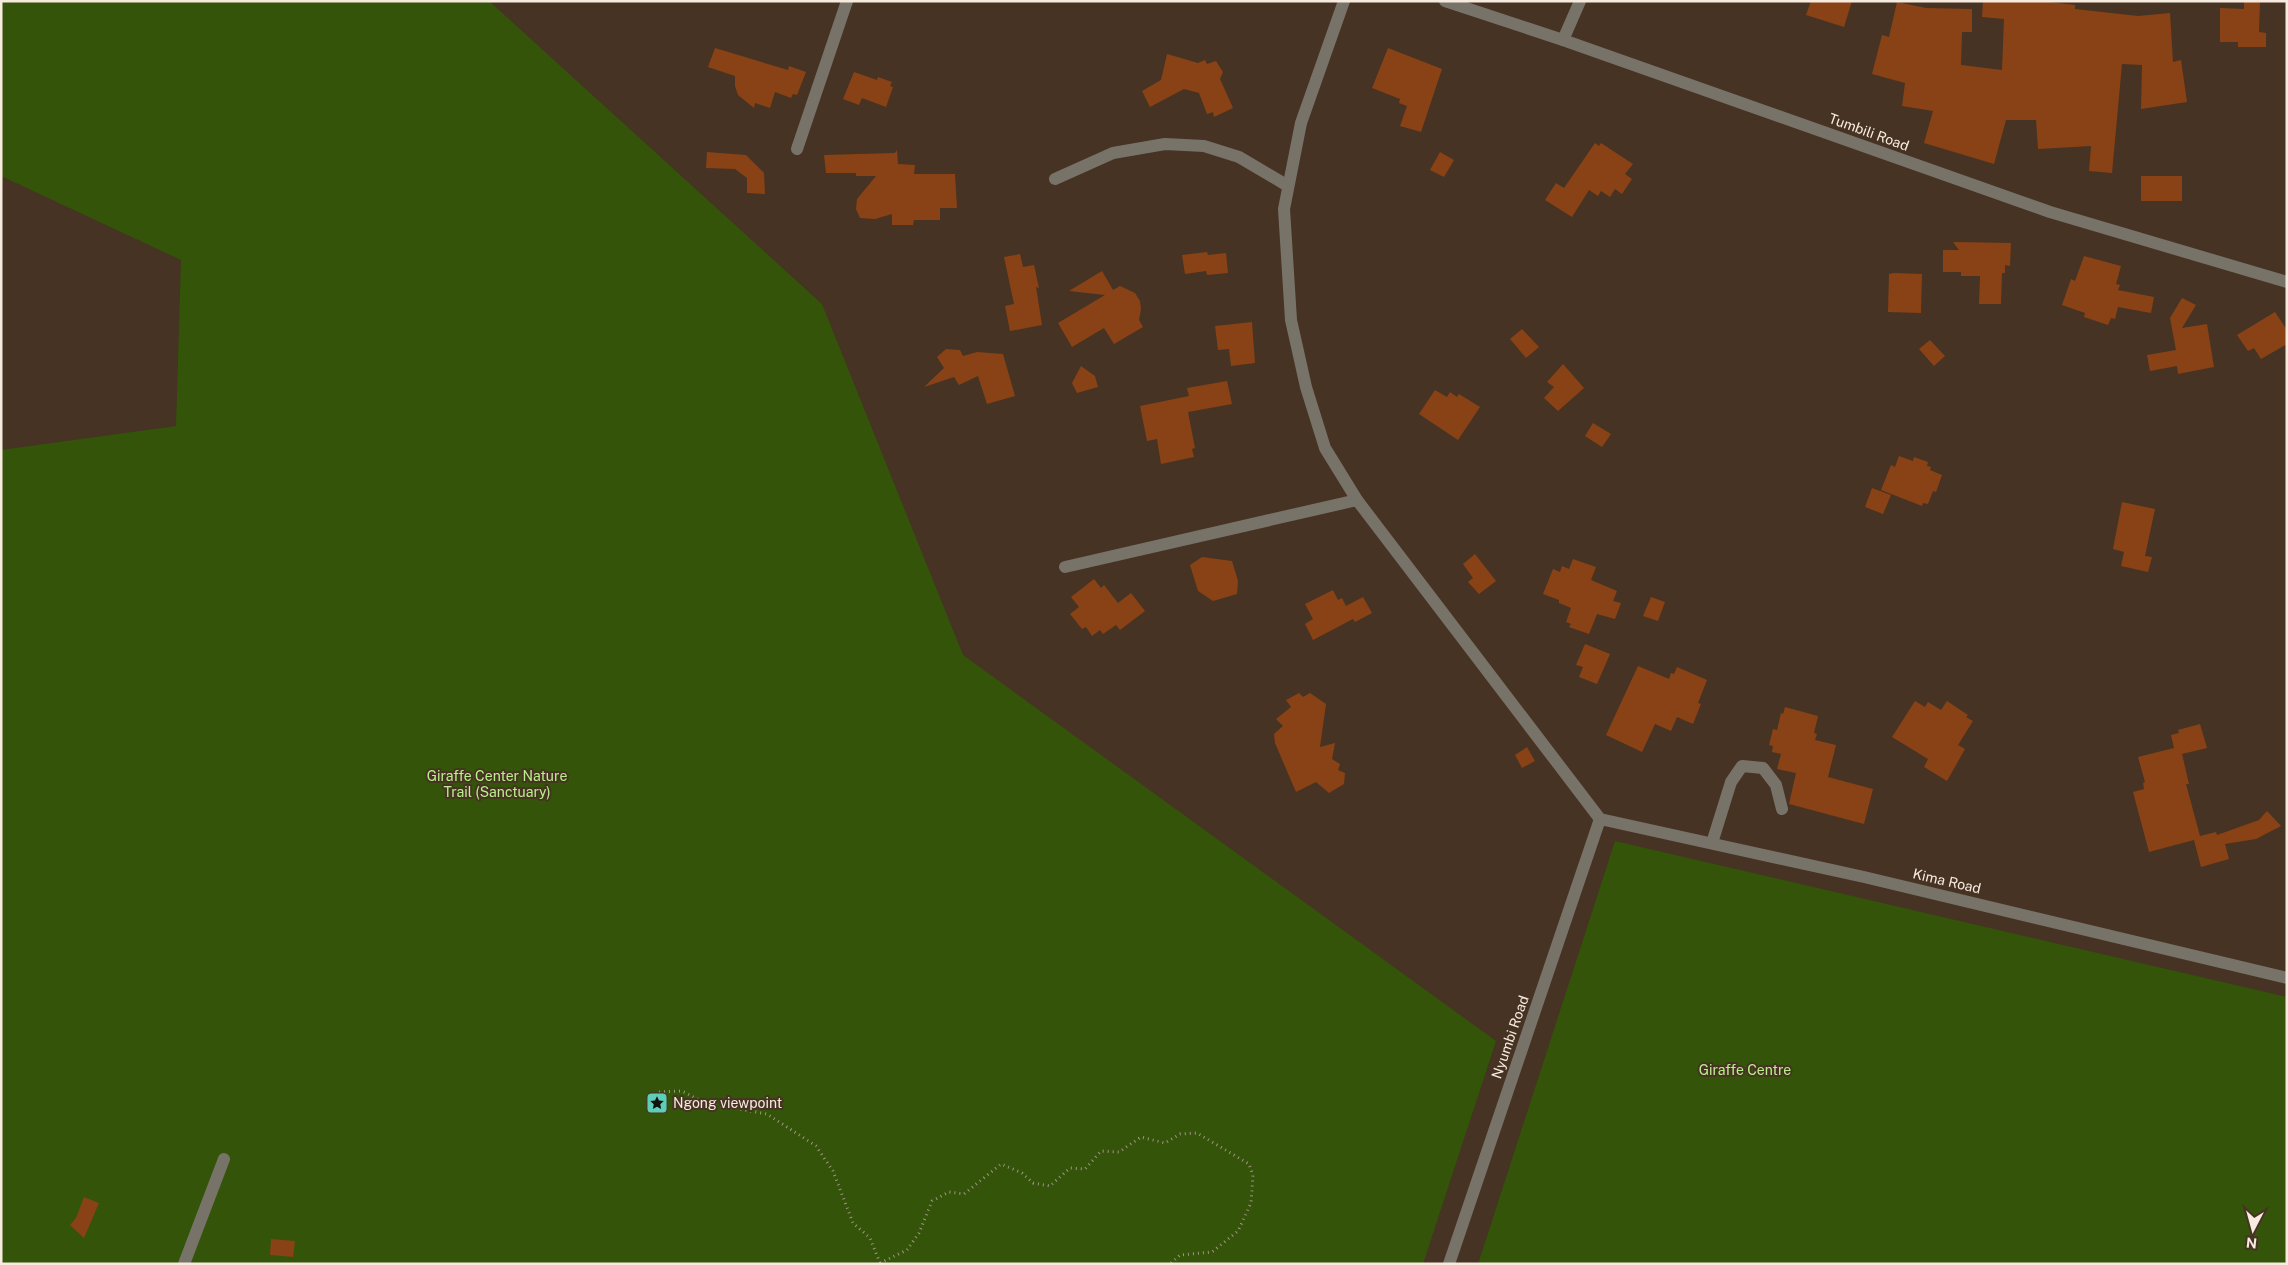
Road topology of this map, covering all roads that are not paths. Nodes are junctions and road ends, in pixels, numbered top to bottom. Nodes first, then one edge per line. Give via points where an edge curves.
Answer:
1 (847, 1) edge
2 (1344, 1) edge
3 (1444, 1) edge
4 (1580, 1) edge
5 (1564, 40) junction
6 (797, 148) dead end
7 (1055, 180) dead end
8 (1288, 186) junction
9 (2287, 282) edge
10 (1357, 500) junction
11 (1065, 568) dead end
12 (1782, 809) dead end
13 (1600, 819) junction
14 (1712, 844) junction
15 (2287, 978) edge
16 (224, 1159) dead end
17 (184, 1264) edge
18 (1449, 1264) edge

1 - 6 street
2 - 8 street via 1301,123
3 - 5 street, Tumbili Road
4 - 5 street
5 - 9 street, Tumbili Road via 2050,212
7 - 8 street via 1113,153 1165,144 1204,146 1239,156
8 - 10 street via 1284,209 1293,329 1306,387 1325,448
10 - 11 street
10 - 13 street
12 - 14 street via 1776,785 1763,768 1742,766 1731,782
13 - 14 street, Kima Road
13 - 18 street, Nyumbi Road
14 - 15 street, Kima Road
16 - 17 street

